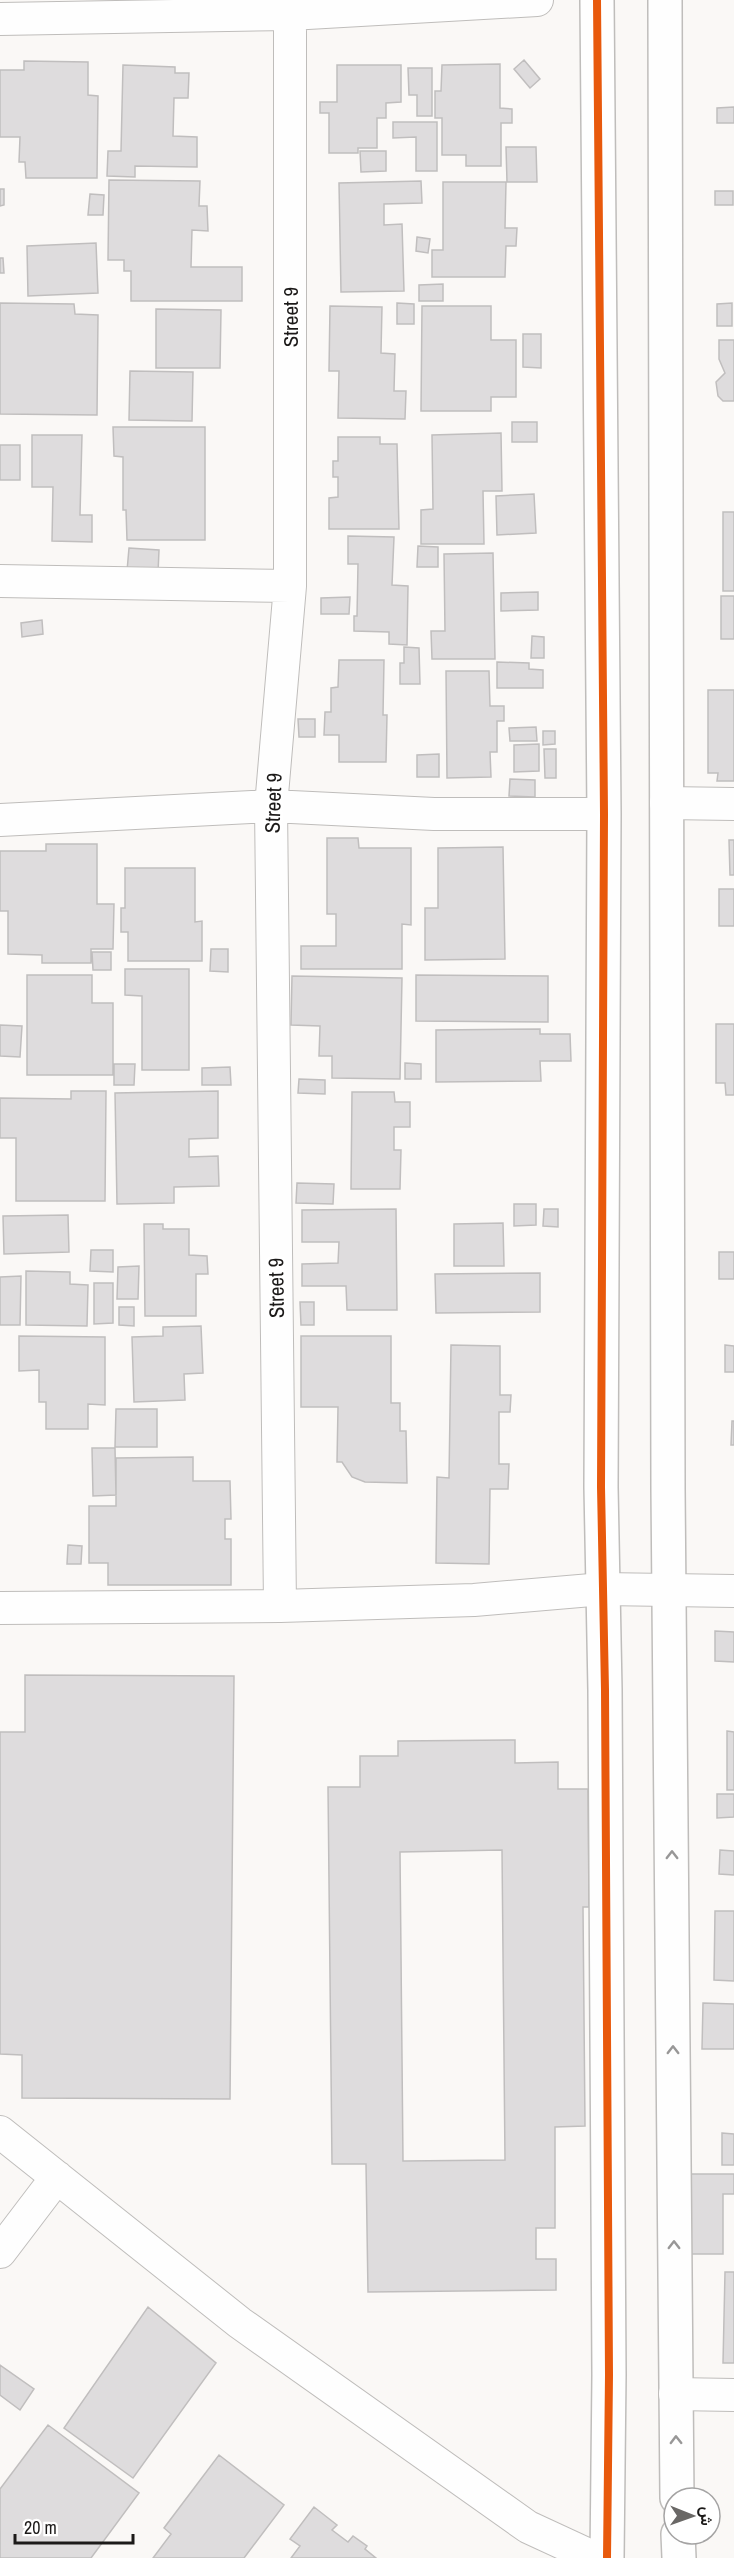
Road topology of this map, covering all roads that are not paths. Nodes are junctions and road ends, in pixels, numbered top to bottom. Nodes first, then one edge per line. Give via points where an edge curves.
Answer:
1 (537, 0) edge
2 (597, 0) edge
3 (665, 0) edge
4 (290, 7) edge
5 (0, 20) edge
6 (0, 581) edge
7 (290, 586) junction
8 (666, 803) junction
9 (734, 804) edge
10 (271, 806) junction
11 (604, 814) junction
12 (0, 820) edge
13 (603, 1589) junction
14 (734, 1591) edge
15 (670, 1592) junction
16 (280, 1606) junction
17 (0, 1608) edge
18 (0, 2132) edge
19 (57, 2176) junction
20 (0, 2252) edge
21 (675, 2394) junction
22 (734, 2395) edge
23 (677, 2486) edge
24 (595, 2558) edge
25 (607, 2558) edge

1 - 4 street
2 - 11 street
3 - 8 street
4 - 5 street
4 - 7 street, Street 9
6 - 7 street
7 - 10 street, Street 9
8 - 9 street
8 - 15 street
10 - 11 street via 434,814
10 - 12 street
10 - 16 street, Street 9
11 - 13 street
13 - 15 street
13 - 16 street via 474,1600
13 - 25 street
14 - 15 street
21 -> 15 street
16 - 17 street
18 - 19 street
19 - 20 street
19 - 24 street via 240,2323 528,2527
21 - 22 street
23 -> 21 street

